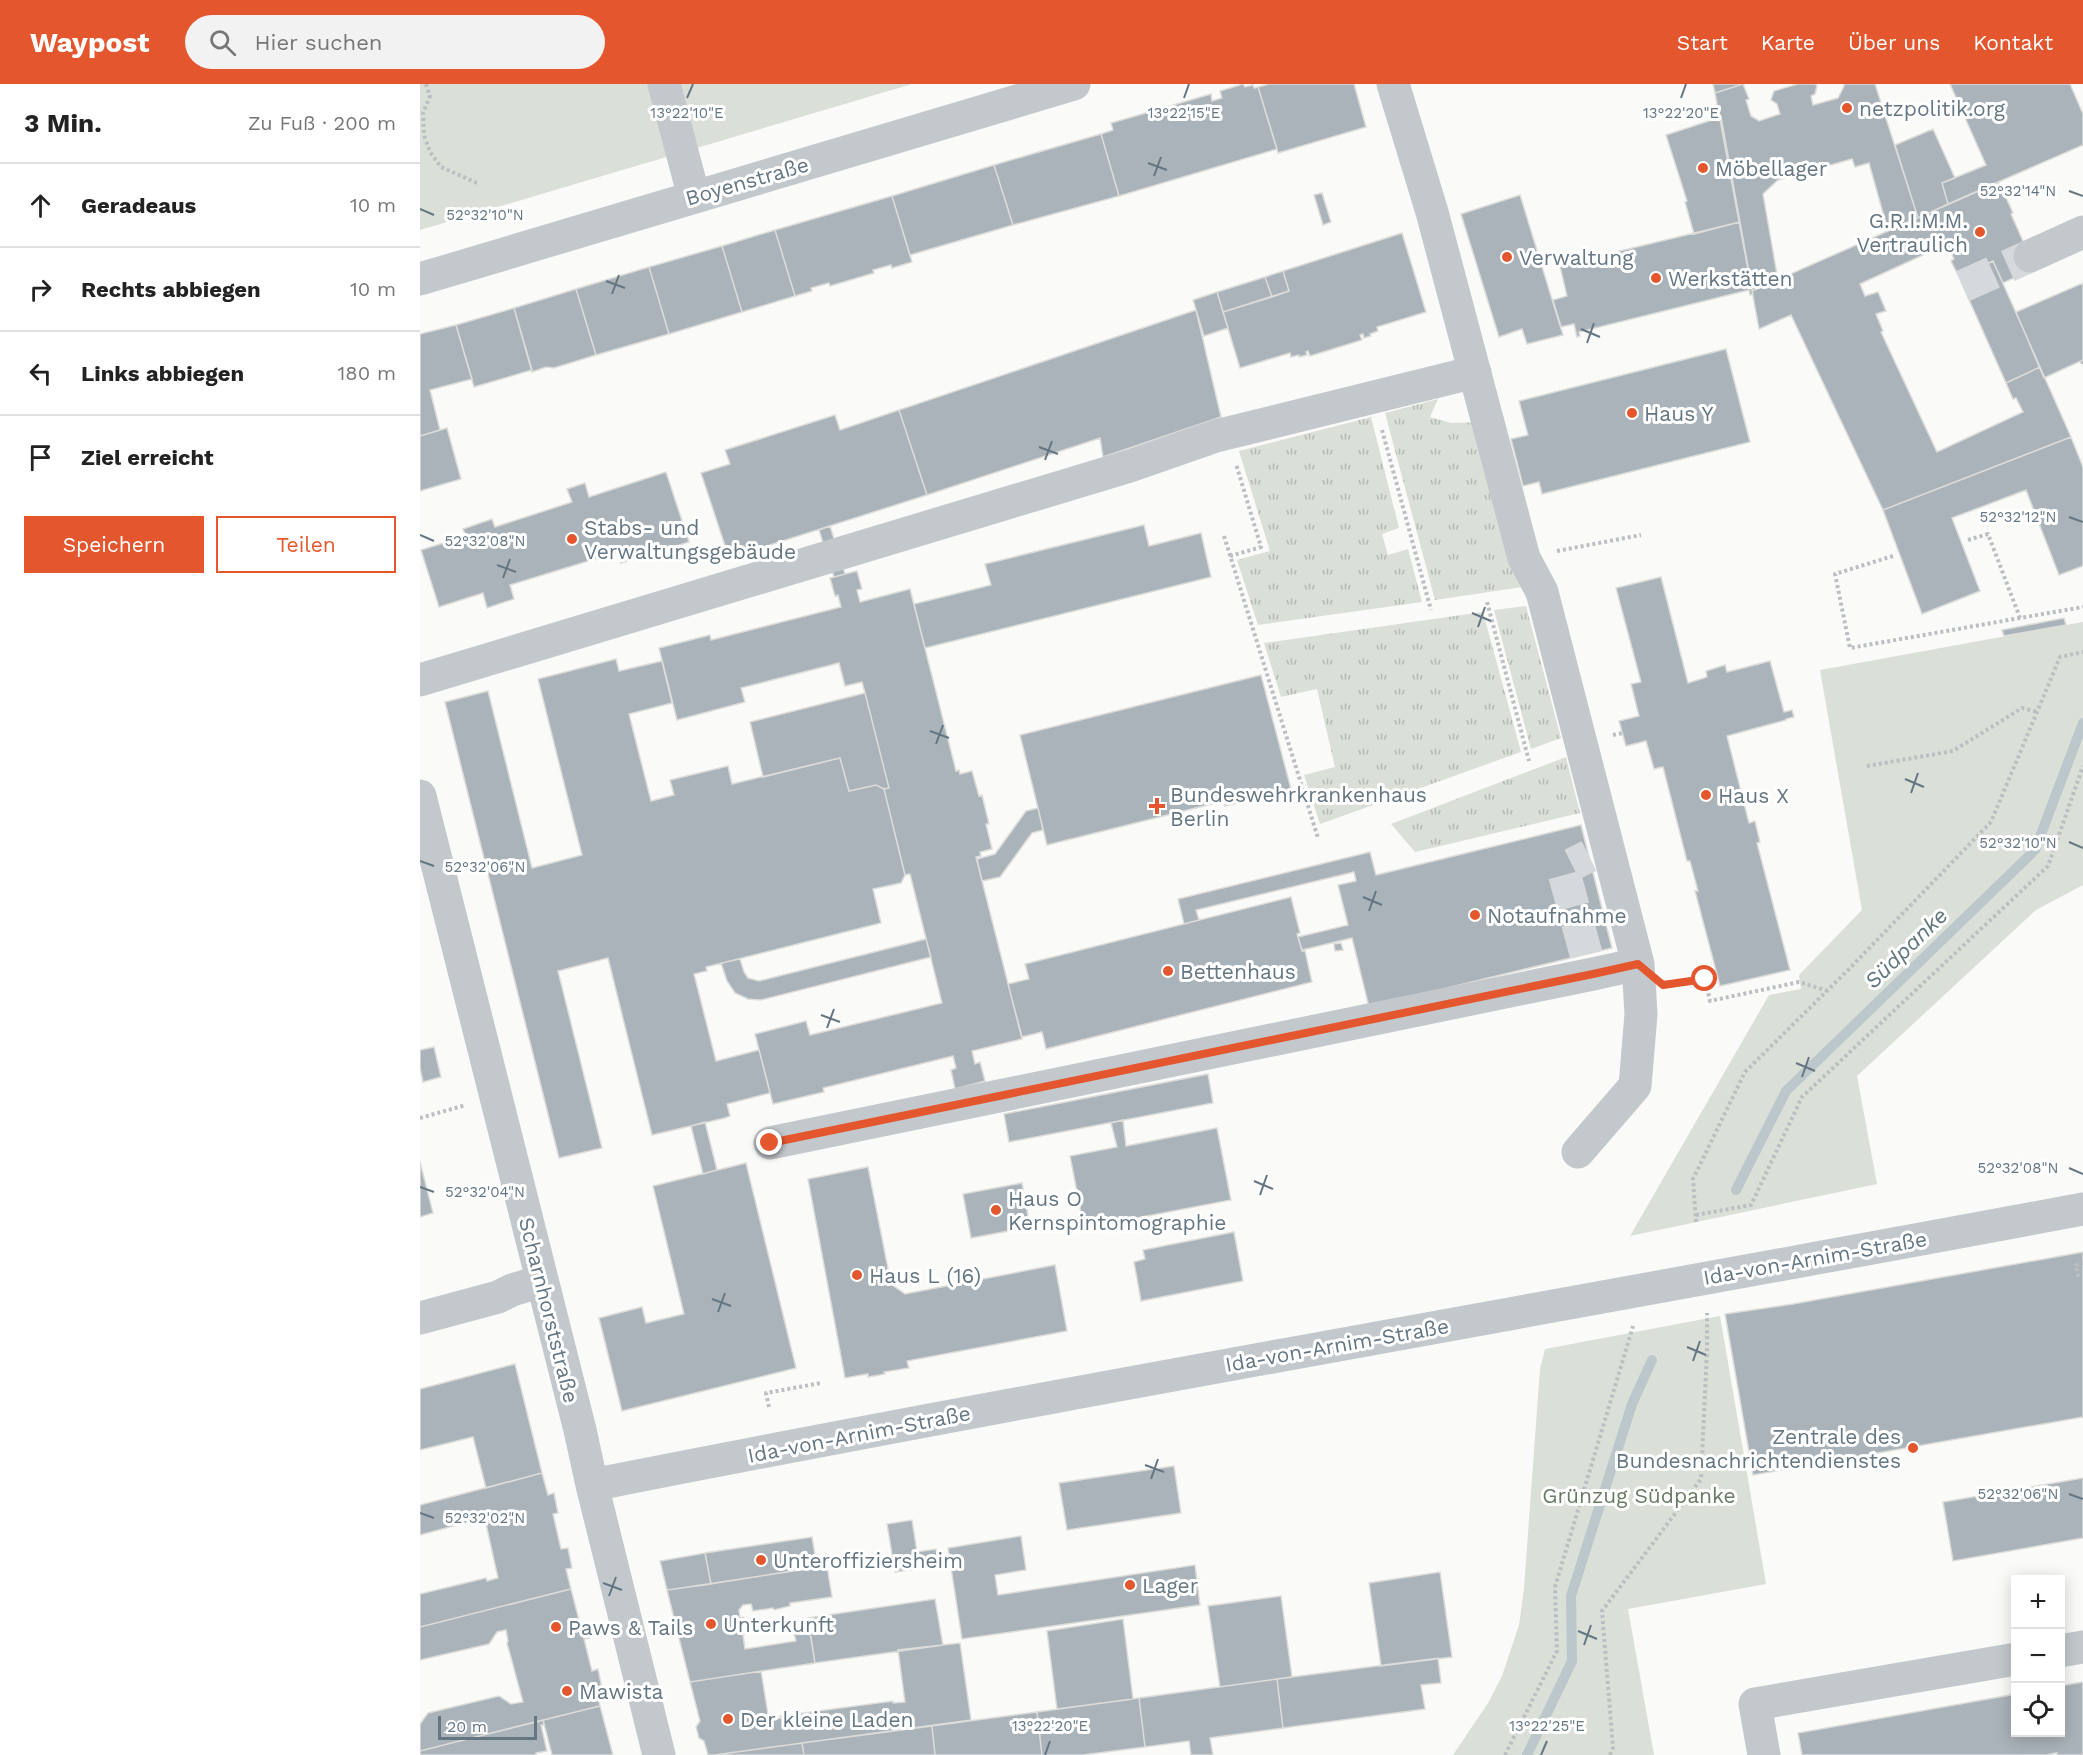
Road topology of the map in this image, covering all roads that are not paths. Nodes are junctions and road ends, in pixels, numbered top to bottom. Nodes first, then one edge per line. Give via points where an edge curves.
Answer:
1 (664, 84) edge
2 (1074, 84) edge
3 (1393, 84) edge
4 (694, 197) junction
5 (2083, 232) edge
6 (2030, 256) tunnel mouth
7 (420, 279) edge
8 (1475, 372) junction
9 (420, 680) edge
10 (420, 796) edge
11 (429, 866) edge
12 (1638, 964) junction
13 (770, 1143) dead end
14 (1578, 1152) dead end
15 (2083, 1209) edge
16 (542, 1281) junction
17 (420, 1318) edge
18 (592, 1485) junction
19 (2083, 1647) edge
20 (2065, 1650) edge
21 (2011, 1660) edge
22 (659, 1755) edge
23 (1764, 1755) edge

1 - 4 street
2 - 4 street, Boyenstraße
3 - 8 street
4 - 7 street, Boyenstraße
5 - 6 street
8 - 9 street via 1227,433 1130,466
8 - 12 street via 1524,558 1542,592 1598,851
10 - 11 street, Scharnhorststraße
11 - 16 street, Scharnhorststraße
12 - 13 street via 1590,964
12 - 14 street via 1641,1014 1635,1086
15 - 18 street, Ida-von-Arnim-Straße
16 - 17 street
16 - 18 street, Scharnhorststraße
18 - 22 street, Scharnhorststraße
19 - 20 street
21 - 23 street via 1755,1704

